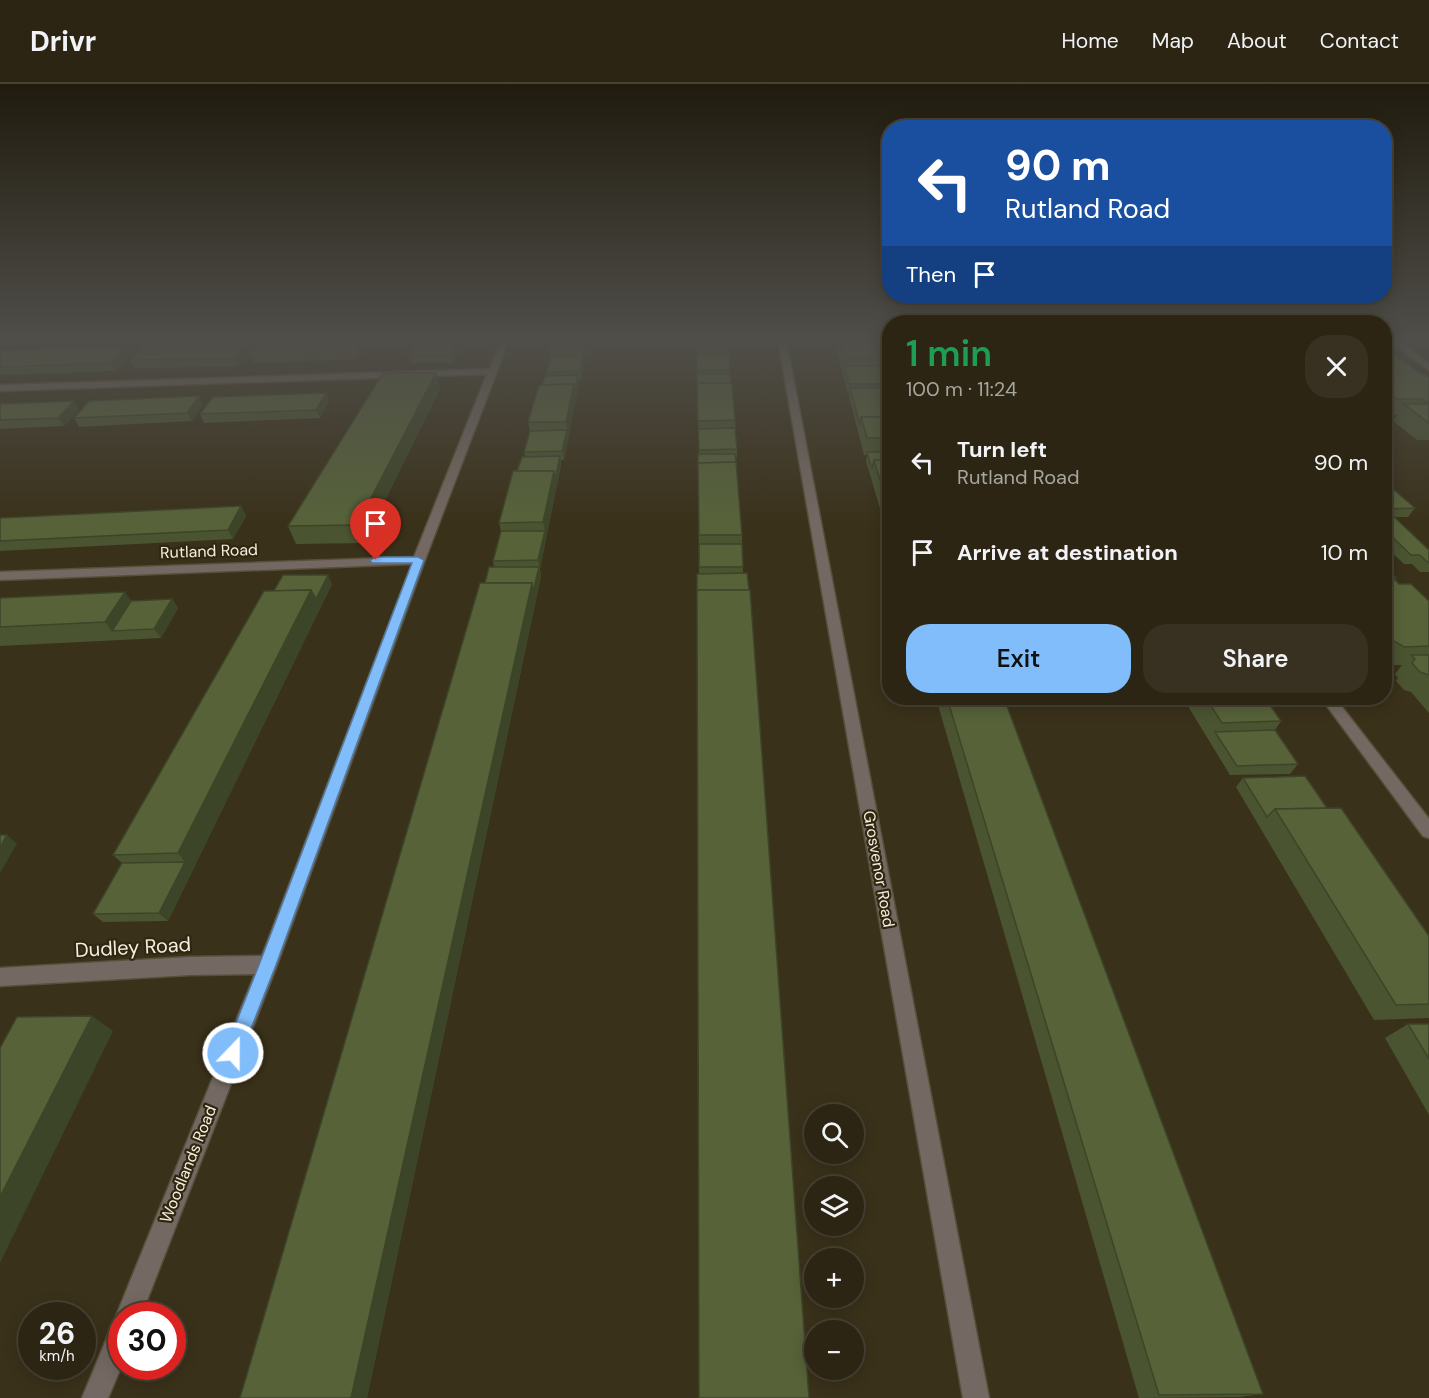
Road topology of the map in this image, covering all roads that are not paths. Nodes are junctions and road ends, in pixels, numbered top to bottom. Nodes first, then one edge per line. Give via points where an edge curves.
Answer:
1 (481, 401) edge
2 (793, 401) edge
3 (418, 560) junction
4 (0, 576) edge
5 (1333, 705) edge
6 (1429, 831) edge
7 (268, 965) junction
8 (0, 977) edge
9 (134, 1302) edge
10 (108, 1366) edge
11 (95, 1398) edge
12 (976, 1398) edge

1 - 3 street, Woodlands Road
2 - 12 street, Grosvenor Road
3 - 4 street, Rutland Road
3 - 7 street, Woodlands Road
5 - 6 street
7 - 8 street, Dudley Road
7 - 9 street, Woodlands Road
10 - 11 street

